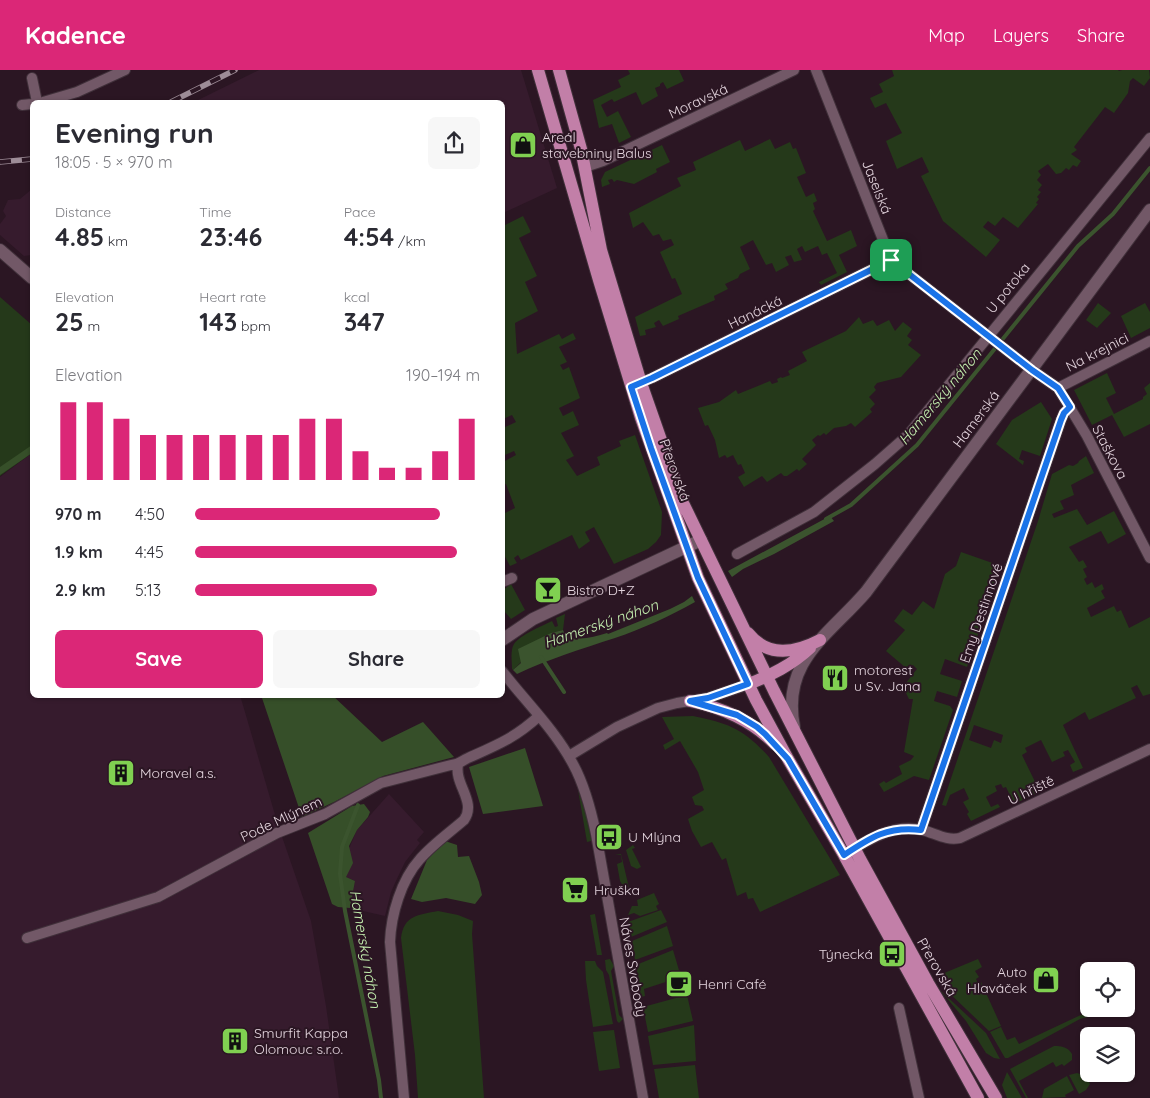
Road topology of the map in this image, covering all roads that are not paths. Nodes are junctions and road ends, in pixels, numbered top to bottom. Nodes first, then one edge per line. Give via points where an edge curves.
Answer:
1 (125, 70) edge
2 (538, 70) edge
3 (559, 70) edge
4 (794, 70) edge
5 (816, 70) edge
6 (32, 78) dead end
7 (37, 100) edge
8 (49, 100) edge
9 (1150, 138) edge
10 (585, 167) junction
11 (1150, 210) edge
12 (0, 250) edge
13 (891, 260) junction
14 (30, 276) edge
15 (990, 337) junction
16 (1150, 340) edge
17 (1032, 370) junction
18 (636, 385) junction
19 (1058, 388) junction
20 (1070, 407) junction
21 (700, 540) junction
22 (686, 547) junction
23 (738, 554) dead end
24 (1150, 558) edge
25 (739, 620) junction
26 (505, 638) edge
27 (820, 640) junction
28 (507, 676) edge
29 (767, 676) junction
30 (748, 684) junction
31 (690, 701) junction
32 (539, 716) junction
33 (796, 735) junction
34 (1150, 749) edge
35 (569, 756) junction
36 (788, 759) junction
37 (458, 765) junction
38 (921, 830) junction
39 (850, 851) junction
40 (27, 938) dead end
41 (899, 1008) dead end
42 (404, 1098) edge
43 (643, 1098) edge
44 (919, 1098) edge
45 (978, 1098) edge
46 (996, 1098) edge

1 - 8 street via 77,92
2 - 18 main road, Přerovská
3 - 10 main road, Přerovská
4 - 10 street, Moravská
5 - 13 street, Jaselská
6 - 7 street
9 - 15 street, U potoka
10 - 18 main road, Přerovská
11 - 17 street, Hamerská
12 - 14 street
13 - 15 street
13 - 18 street, Hanácká
15 - 17 street
15 - 23 street, U potoka via 908,434 875,464 814,512
16 - 19 street, Na krejnici
17 - 19 street, Staškova
17 - 27 street, Hamerská via 866,592
18 - 21 main road, Přerovská
18 - 22 main road, Přerovská
19 - 20 street, Staškova
20 - 24 street, Staškova
20 - 38 street, Emy Destinnové via 1061,420
21 - 22 street
21 - 25 main road, Přerovská
22 - 26 street via 542,615
22 - 30 main road, Přerovská
25 - 27 main road via 751,637 775,651 798,650
25 - 29 main road, Přerovská
27 - 29 main road via 795,661
27 - 33 street, Hamerská via 802,664 794,682 791,703
28 - 32 street, Náves Svobody
29 - 30 main road
29 - 33 main road, Přerovská
30 - 31 street
30 - 36 main road, Přerovská
31 - 35 street via 646,712
31 - 36 main road via 746,720 765,734
32 - 35 street, Náves Svobody
32 - 37 street, Pode Mlýnem via 512,738
33 - 39 main road, Přerovská
34 - 38 street, U hřiště via 960,838 947,838
35 - 43 street, Náves Svobody via 581,778 593,817
36 - 39 main road, Přerovská
37 - 40 street, Pode Mlýnem via 381,783 325,814 277,833 158,898
37 - 42 street via 468,805 467,814 414,867 396,906 390,930
38 - 39 street via 893,830
39 - 45 main road, Přerovská
39 - 46 main road, Přerovská
41 - 44 street

